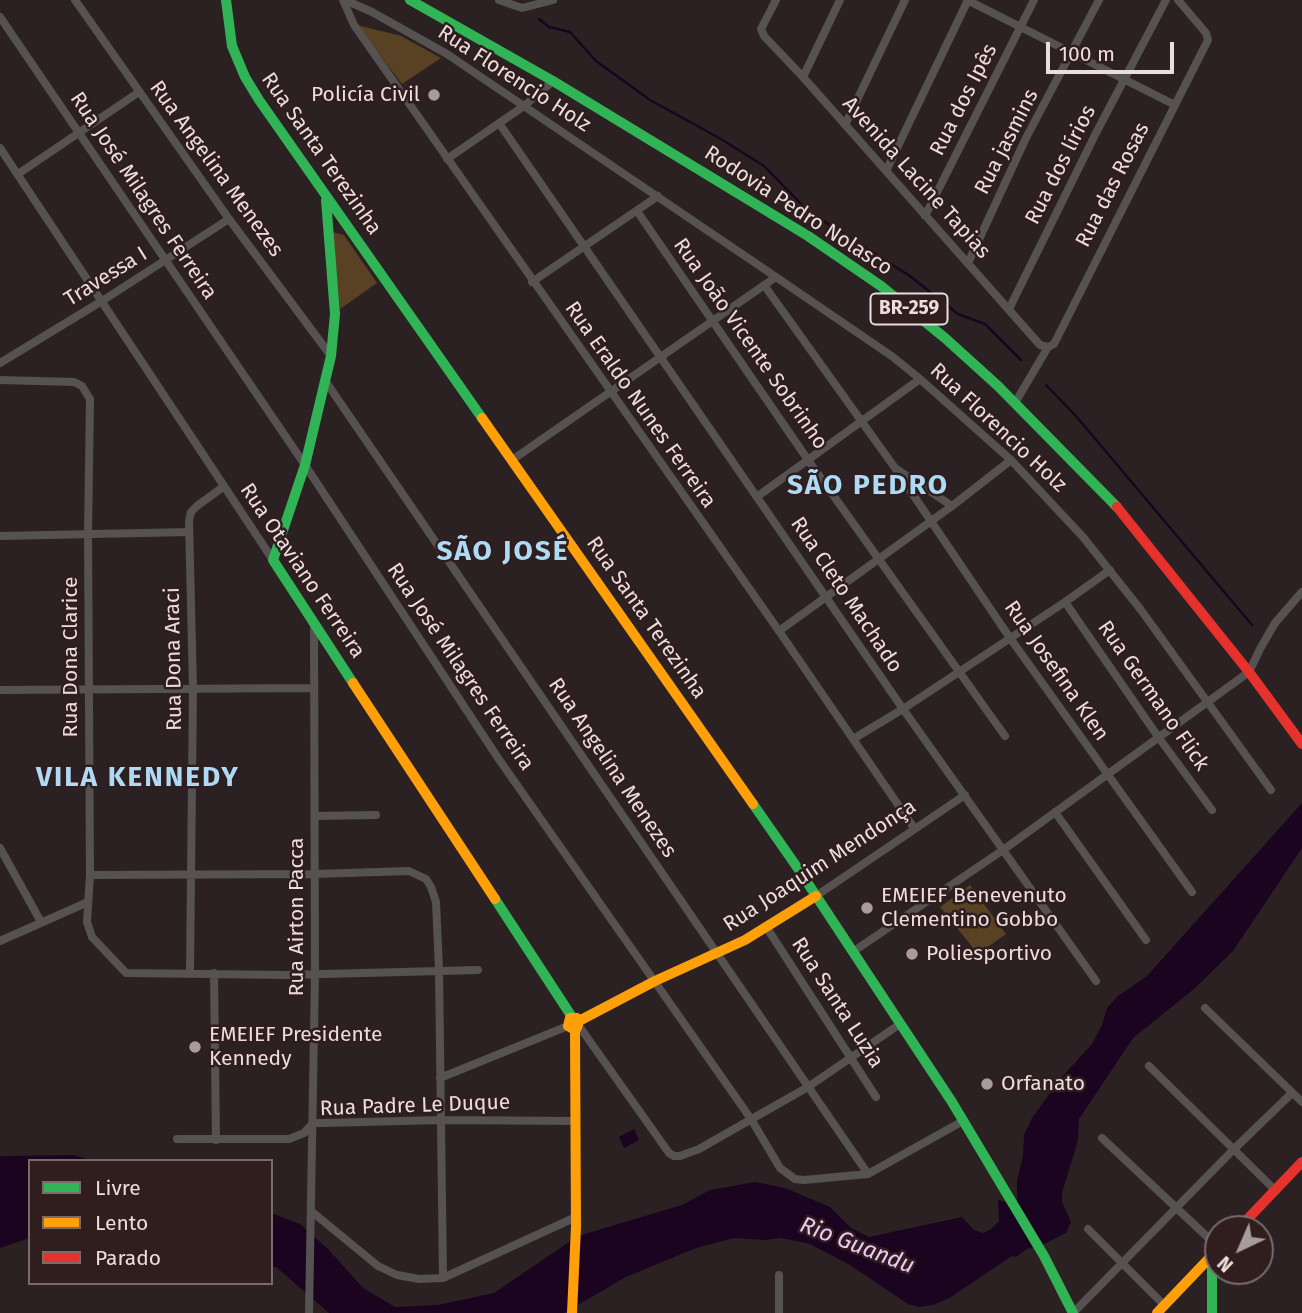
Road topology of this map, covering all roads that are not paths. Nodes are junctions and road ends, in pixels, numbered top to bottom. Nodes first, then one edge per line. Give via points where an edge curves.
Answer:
1 (75, 0) edge
2 (344, 0) edge
3 (410, 0) edge
4 (499, 0) edge
5 (553, 0) edge
6 (776, 0) edge
7 (840, 0) edge
8 (905, 0) edge
9 (967, 0) edge
10 (1034, 0) edge
11 (1099, 0) edge
12 (1166, 0) edge
13 (1178, 0) edge
14 (227, 1) edge
15 (0, 17) edge
16 (1021, 27) junction
17 (1073, 53) junction
18 (803, 77) junction
19 (1124, 79) junction
20 (553, 81) junction
21 (139, 92) junction
22 (1173, 104) junction
23 (524, 106) junction
24 (499, 123) junction
25 (845, 125) junction
26 (79, 133) junction
27 (0, 148) edge
28 (447, 159) junction
29 (886, 171) junction
30 (18, 174) junction
31 (658, 196) junction
32 (326, 197) junction
33 (637, 211) junction
34 (925, 216) junction
35 (229, 219) junction
36 (346, 225) junction
37 (329, 227) junction
38 (584, 247) junction
39 (165, 261) junction
40 (968, 263) junction
41 (776, 277) junction
42 (532, 282) junction
43 (764, 285) junction
44 (102, 301) junction
45 (1009, 309) junction
46 (712, 321) junction
47 (1048, 347) junction
48 (331, 356) junction
49 (659, 358) junction
50 (0, 363) edge
51 (920, 379) junction
52 (0, 380) edge
53 (326, 382) junction
54 (609, 391) junction
55 (1015, 403) junction
56 (861, 422) junction
57 (512, 460) junction
58 (808, 460) junction
59 (1012, 460) junction
60 (305, 465) junction
61 (895, 468) junction
62 (223, 487) junction
63 (758, 496) junction
64 (952, 506) junction
65 (932, 521) junction
66 (189, 532) junction
67 (88, 533) junction
68 (0, 536) edge
69 (878, 558) junction
70 (273, 560) junction
71 (1110, 570) junction
72 (1302, 592) edge
73 (826, 597) junction
74 (1065, 602) junction
75 (314, 623) junction
76 (779, 631) junction
77 (1010, 638) junction
78 (957, 672) junction
79 (1250, 672) junction
80 (193, 688) junction
81 (314, 688) junction
82 (0, 690) edge
83 (88, 691) junction
84 (1206, 702) junction
85 (904, 709) junction
86 (1005, 736) dead end
87 (1159, 738) junction
88 (853, 739) junction
89 (1302, 744) edge
90 (1108, 775) junction
91 (1271, 790) dead end
92 (965, 795) junction
93 (1212, 810) dead end
94 (1055, 812) junction
95 (376, 815) dead end
96 (315, 816) junction
97 (914, 828) junction
98 (0, 848) edge
99 (1003, 850) junction
100 (90, 874) junction
101 (315, 874) junction
102 (192, 875) junction
103 (1192, 892) dead end
104 (816, 896) junction
105 (88, 902) junction
106 (41, 922) junction
107 (767, 928) junction
108 (1146, 940) dead end
109 (0, 941) edge
110 (853, 951) junction
111 (718, 954) junction
112 (439, 969) junction
113 (478, 970) dead end
114 (190, 973) junction
115 (214, 973) junction
116 (315, 974) junction
117 (655, 981) junction
118 (1096, 981) dead end
119 (1205, 1008) dead end
120 (575, 1024) junction
121 (900, 1024) junction
122 (852, 1058) junction
123 (1149, 1066) dead end
124 (440, 1078) junction
125 (808, 1087) junction
126 (1292, 1093) junction
127 (876, 1097) dead end
128 (1302, 1102) edge
129 (751, 1119) junction
130 (440, 1120) junction
131 (574, 1121) junction
132 (963, 1121) junction
133 (313, 1124) junction
134 (1102, 1138) dead end
135 (177, 1139) dead end
136 (216, 1140) junction
137 (1233, 1150) junction
138 (1302, 1162) edge
139 (868, 1174) junction
140 (1276, 1191) junction
141 (1177, 1207) junction
142 (311, 1211) junction
143 (1252, 1215) edge
144 (576, 1222) junction
145 (1088, 1229) dead end
146 (1204, 1237) edge
147 (1204, 1263) edge
148 (1123, 1264) junction
149 (779, 1275) dead end
150 (443, 1278) junction
151 (1214, 1285) edge
152 (1160, 1309) edge
153 (309, 1313) edge
154 (572, 1313) edge
155 (779, 1313) edge
156 (1073, 1313) edge
157 (1212, 1313) edge

1 - 21 street, Rua Angelina Menezes
2 - 23 street, Rua Florencio Holz via 427,42
2 - 28 street, Rua Eraldo Nunes Ferreira via 354,25
3 - 20 main road, Rodovia Pedro Nolasco / BR-259
4 - 5 street via 522,8
6 - 18 street, Avenida Lacine Tapias via 761,29
7 - 18 street
8 - 25 street
9 - 16 street
9 - 29 street
10 - 16 street, Rua dos Ipês
11 - 17 street, Rua jasmins
12 - 19 street, Rua dos lírios
13 - 22 street, Rua das Rosas via 1208,36
14 - 32 main road, Rua Santa Terezinha via 232,46 245,77
15 - 26 street, Rua José Milagres Ferreira
16 - 17 street
16 - 34 street, Rua dos Ipês
17 - 19 street
17 - 40 street, Rua jasmins via 1026,138
18 - 25 street, Avenida Lacine Tapias
19 - 22 street
19 - 45 street, Rua dos lírios
20 - 23 street
20 - 55 main road, Rodovia Pedro Nolasco / BR-259 via 808,236 870,279 945,338
21 - 26 street
21 - 35 street, Rua Angelina Menezes
22 - 47 street, Rua das Rosas via 1054,344
23 - 24 street
23 - 31 street, Rua Florencio Holz
24 - 28 street
24 - 38 street, Rua Cleto Machado
25 - 29 street, Avenida Lacine Tapias
26 - 30 street
26 - 39 street, Rua José Milagres Ferreira
27 - 30 street, Rua Otaviano Ferreira
28 - 42 street, Rua Eraldo Nunes Ferreira
29 - 34 street, Avenida Lacine Tapias
30 - 44 street, Rua Otaviano Ferreira
31 - 33 street
31 - 41 street, Rua Florencio Holz
32 - 36 main road, Rua Santa Terezinha
32 - 37 main road
33 - 38 street
33 - 46 street, Rua João Vicente Sobrinho
34 - 40 street, Avenida Lacine Tapias
35 - 39 street, Travessa I
35 - 48 street, Rua Angelina Menezes
36 - 37 main road
36 - 57 main road, Rua Santa Terezinha
37 - 48 main road via 335,314
38 - 42 street
38 - 49 street, Rua Cleto Machado
39 - 44 street, Travessa I
39 - 60 street, Rua José Milagres Ferreira
40 - 45 street, Avenida Lacine Tapias
41 - 43 street
41 - 51 street, Rua Florencio Holz
42 - 54 street, Rua Eraldo Nunes Ferreira
43 - 46 street
43 - 56 street, Rua Josefina Klen
44 - 50 street, Travessa I
44 - 62 street, Rua Otaviano Ferreira
45 - 47 street, Avenida Lacine Tapias via 1040,345
46 - 49 street
46 - 58 street, Rua João Vicente Sobrinho
47 - 55 street, Rua das Rosas
48 - 53 main road
49 - 54 street
49 - 63 street, Rua Cleto Machado
51 - 56 street
51 - 59 street, Rua Florencio Holz
52 - 67 street, Rua Dona Clarice via 82,386 90,400
53 - 60 main road
53 - 111 street, Rua Angelina Menezes
54 - 57 street
54 - 76 street, Rua Eraldo Nunes Ferreira
55 - 79 main road, Rodovia Pedro Nolasco / BR-259 via 1113,502
56 - 58 street
56 - 61 street, Rua Josefina Klen
57 - 104 main road, Rua Santa Terezinha
58 - 63 street
58 - 69 street, Rua João Vicente Sobrinho
59 - 64 street
59 - 71 street, Rua Florencio Holz
60 - 70 main road
60 - 117 street, Rua José Milagres Ferreira via 498,758
61 - 64 street
61 - 65 street, Rua Josefina Klen
62 - 66 street, Rua Dona Araci via 191,512
62 - 70 street, Rua Otaviano Ferreira
63 - 73 street, Rua Cleto Machado
64 - 65 street
65 - 69 street
65 - 77 street, Rua Josefina Klen
66 - 67 street
66 - 80 street, Rua Dona Araci
67 - 68 street
67 - 83 street, Rua Dona Clarice
69 - 73 street
69 - 78 street, Rua João Vicente Sobrinho
70 - 75 main road, Rua Otaviano Ferreira
71 - 74 street
71 - 84 street, Rua Florencio Holz
72 - 79 street via 1275,623
73 - 76 street
73 - 85 street, Rua Cleto Machado
74 - 77 street
74 - 87 street, Rua Germano Flick
75 - 81 street, Rua Airton Pacca
75 - 120 main road, Rua Otaviano Ferreira
76 - 88 street, Rua Eraldo Nunes Ferreira
77 - 78 street
77 - 90 street, Rua Josefina Klen
78 - 85 street
78 - 86 street, Rua João Vicente Sobrinho
79 - 84 street
79 - 89 main road, Rodovia Pedro Nolasco / BR-259
80 - 81 street
80 - 83 street
80 - 102 street, Rua Dona Araci
81 - 96 street, Rua Airton Pacca
82 - 83 street
83 - 100 street, Rua Dona Clarice
84 - 87 street
84 - 91 street, Rua Florencio Holz
85 - 88 street
85 - 92 street, Rua Cleto Machado
87 - 90 street
87 - 93 street, Rua Germano Flick
88 - 97 street, Rua Eraldo Nunes Ferreira
90 - 94 street
90 - 103 street, Rua Josefina Klen
92 - 97 street, Rua Joaquim Mendonça
92 - 99 street, Rua Cleto Machado
94 - 99 street
94 - 108 street
95 - 96 street
96 - 101 street, Rua Airton Pacca
97 - 104 street, Rua Joaquim Mendonça
98 - 106 street
99 - 110 street
99 - 118 street, Rua Cleto Machado
100 - 102 street
100 - 105 street, Rua Dona Clarice
101 - 102 street
101 - 112 street via 409,871 426,879 436,902
101 - 116 street, Rua Airton Pacca
102 - 114 street, Rua Dona Araci
104 - 107 main road, Rua Joaquim Mendonça
104 - 110 main road, Rua Santa Terezinha
105 - 106 street
105 - 114 street, Rua Dona Clarice via 89,930 121,970 132,974
106 - 109 street
107 - 111 main road, Rua Joaquim Mendonça
107 - 122 street, Rua Santa Luzia
110 - 121 main road, Rua Santa Terezinha
111 - 117 main road, Rua Joaquim Mendonça
111 - 125 street, Rua Angelina Menezes
112 - 113 street
112 - 116 street
112 - 124 street
114 - 115 street
115 - 116 street
115 - 136 street
116 - 133 street, Rua Airton Pacca
117 - 120 main road, Rua Joaquim Mendonça
117 - 129 street, Rua José Milagres Ferreira
119 - 126 street
120 - 124 street, Rua Joaquim Mendonça
120 - 129 street, Rua Otaviano Ferreira via 674,1156 690,1153
120 - 131 main road
121 - 122 street
121 - 132 main road, Rua Santa Terezinha
122 - 125 street
122 - 127 street, Rua Santa Luzia
123 - 137 street
124 - 130 street
125 - 129 street
125 - 139 street, Rua Angelina Menezes
126 - 128 street
126 - 137 street
129 - 139 street, Rua José Milagres Ferreira via 780,1167 795,1178
130 - 131 street, Rua Padre Le Duque
130 - 133 street, Rua Padre Le Duque
130 - 150 street
131 - 144 main road
132 - 139 street, Rua José Milagres Ferreira
132 - 156 main road, Rua Santa Terezinha via 1044,1255
133 - 136 street, Rua Padre Le Duque via 289,1139
133 - 142 street, Rua Airton Pacca
134 - 141 street
135 - 136 street, Rua Padre Le Duque
137 - 140 street
137 - 141 street
138 - 140 main road
140 - 143 main road
141 - 146 street
141 - 148 street
142 - 150 street via 378,1266 397,1275
142 - 153 street, Rua Airton Pacca
144 - 150 street
144 - 154 main road
145 - 148 street
147 - 152 main road
148 - 152 street
148 - 156 street
149 - 155 street
151 - 157 main road

